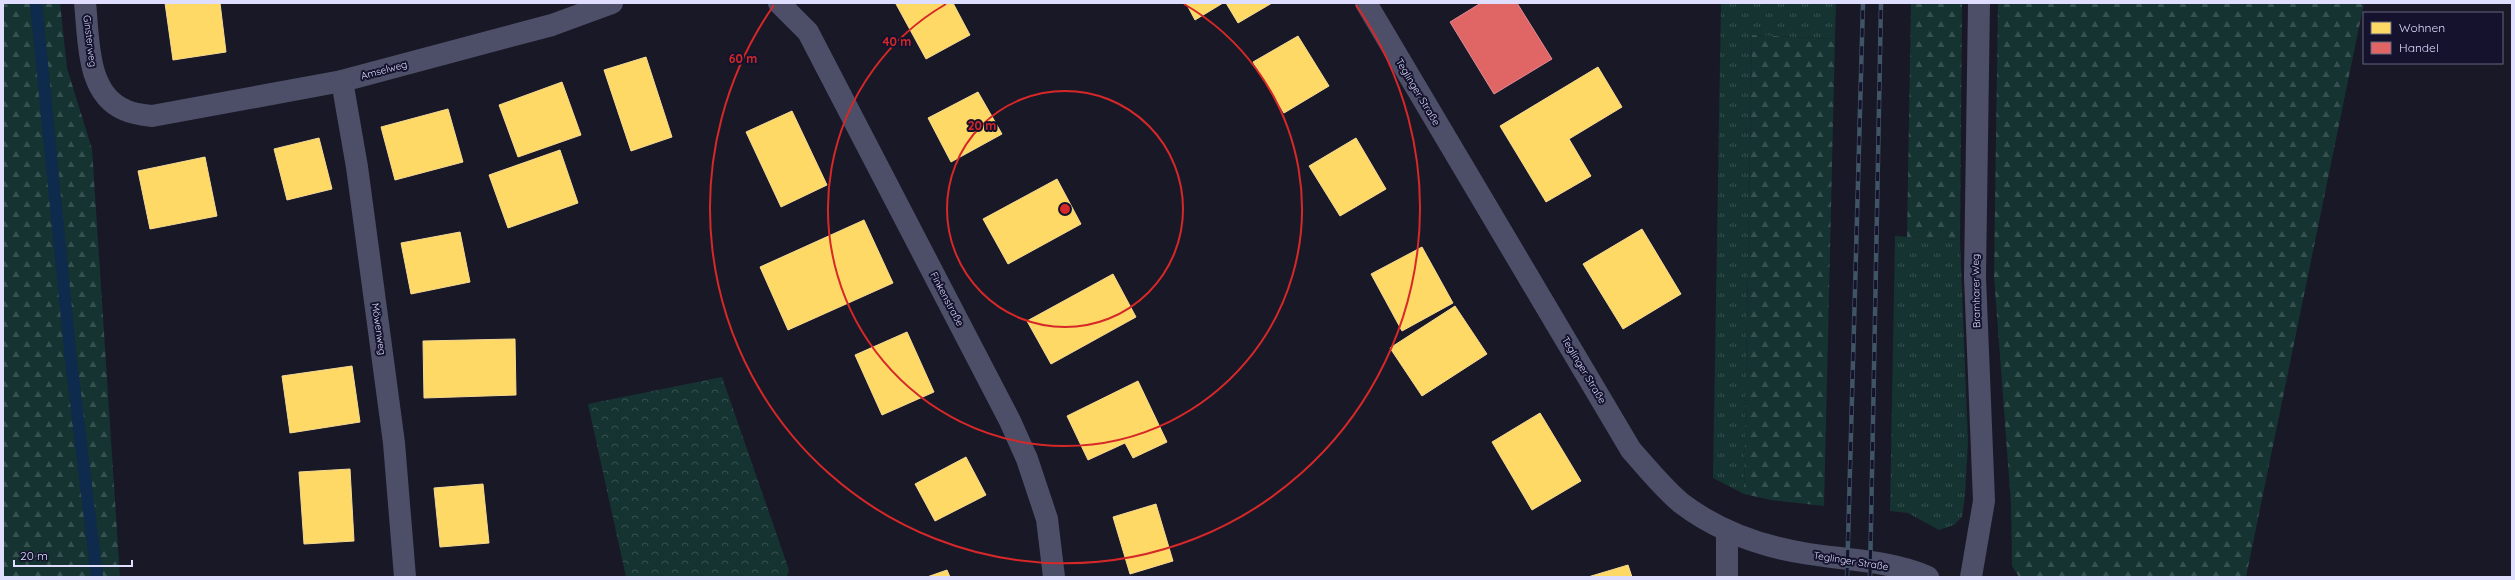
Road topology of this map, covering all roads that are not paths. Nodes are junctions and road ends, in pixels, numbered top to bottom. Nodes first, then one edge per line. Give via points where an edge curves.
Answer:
1 (85, 3) edge
2 (612, 3) edge
3 (779, 3) edge
4 (789, 3) edge
5 (1366, 3) edge
6 (1979, 3) edge
7 (808, 32) junction
8 (342, 81) junction
9 (152, 116) joint
10 (1727, 531) junction
11 (405, 577) edge
12 (1054, 577) edge
13 (1727, 577) edge
14 (1928, 577) edge
15 (1971, 577) edge

1 - 9 street, Ginsterweg via 92,69 104,97 126,111
2 - 8 street, Amselweg via 552,25
3 - 7 street, Finkenstraße
4 - 7 street, Finkenstraße
5 - 10 street, Teglinger Straße via 1632,450 1681,503
6 - 15 street, Bramharer Weg via 1975,277 1984,501
7 - 12 street, Finkenstraße via 1028,459 1047,519
8 - 9 street, Amselweg
8 - 11 street, Möwenweg via 357,167 394,443
10 - 13 street
10 - 14 street, Teglinger Straße via 1762,545 1870,562

